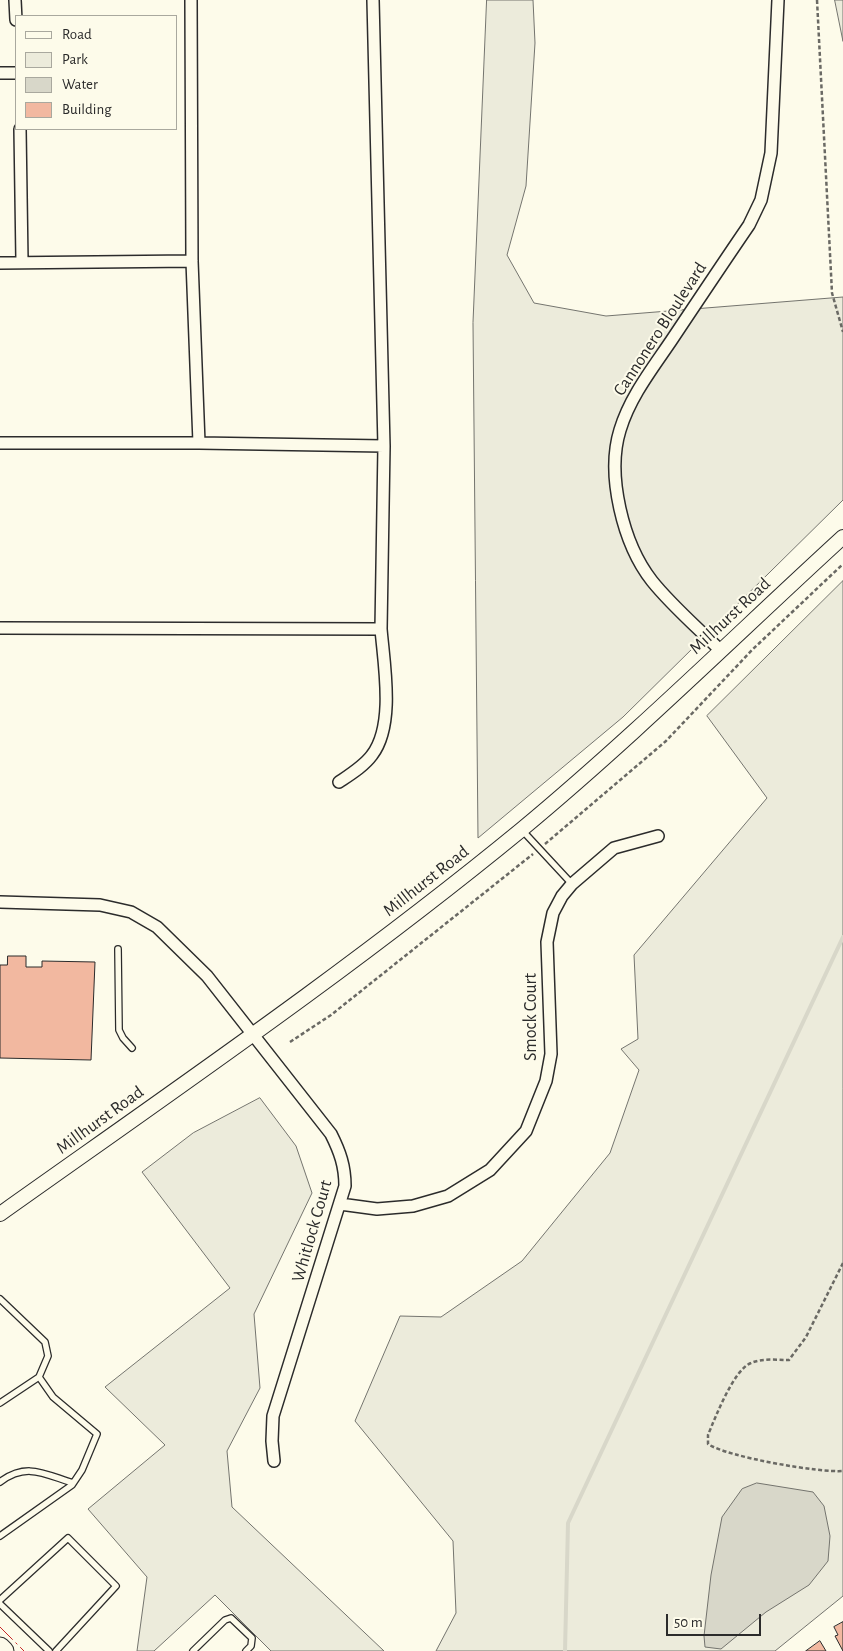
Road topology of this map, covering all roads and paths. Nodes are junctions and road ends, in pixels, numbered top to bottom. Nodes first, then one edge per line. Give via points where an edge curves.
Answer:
1 (15, 0) edge
2 (191, 0) edge
3 (374, 0) edge
4 (778, 0) edge
5 (817, 0) edge
6 (16, 15) edge
7 (0, 73) edge
8 (15, 73) edge
9 (20, 130) edge
10 (192, 261) junction
11 (22, 262) junction
12 (0, 263) edge
13 (843, 332) edge
14 (199, 443) junction
15 (0, 444) edge
16 (384, 446) junction
17 (843, 537) edge
18 (843, 564) edge
19 (0, 628) edge
20 (381, 629) junction
21 (721, 651) junction
22 (340, 782) dead end
23 (521, 829) junction
24 (658, 836) dead end
25 (540, 849) junction
26 (572, 884) junction
27 (0, 902) edge
28 (118, 949) dead end
29 (253, 1033) junction
30 (290, 1042) dead end
31 (132, 1048) dead end
32 (340, 1204) junction
33 (0, 1214) edge
34 (843, 1263) edge
35 (0, 1299) edge
36 (39, 1377) junction
37 (0, 1403) edge
38 (274, 1462) dead end
39 (843, 1471) edge
40 (0, 1482) edge
41 (72, 1484) junction
42 (0, 1536) edge
43 (0, 1600) edge
44 (0, 1604) edge
45 (0, 1648) edge
46 (4, 1651) edge
47 (48, 1651) edge
48 (56, 1651) edge
49 (193, 1651) edge
50 (246, 1651) edge

1 - 6 street
2 - 10 street
3 - 16 street
4 - 21 street, Cannonero Bloulevard via 770,153 761,200 749,225 634,395 620,430 616,452 619,508 638,559 652,581
5 - 13 path via 832,294
7 - 8 street
9 - 11 street
10 - 11 street
10 - 14 street
11 - 12 street
14 - 15 street
14 - 16 street
16 - 20 street
17 - 21 street, Millhurst Road
18 - 25 path via 752,650 666,741
19 - 20 street
20 - 22 street via 386,701 382,737 362,767
21 - 23 street, Millhurst Road
23 - 25 lane
23 - 29 street, Millhurst Road via 381,940
24 - 26 street, Smock Court via 614,848
25 - 26 lane
25 - 30 path via 331,1015
26 - 32 street, Smock Court via 553,914 547,942 551,1054 546,1081 526,1131 490,1170 448,1196 413,1206 377,1209
27 - 29 street, Whitlock Court via 100,905 131,912 157,927 181,949
28 - 31 lane via 120,1030
29 - 32 street, Whitlock Court via 331,1134 345,1171
29 - 33 street, Millhurst Road
32 - 38 street, Whitlock Court via 273,1416
34 - 39 path via 806,1337 789,1360 758,1360 743,1368 708,1435 708,1444 748,1458
35 - 36 lane via 44,1342 48,1356
36 - 37 lane
36 - 41 lane via 53,1397 97,1434 82,1470
40 - 41 lane via 12,1473 31,1469
41 - 42 lane
43 - 48 lane via 68,1538 116,1586
44 - 47 lane
45 - 46 highway
49 - 50 lane via 231,1618 252,1638

